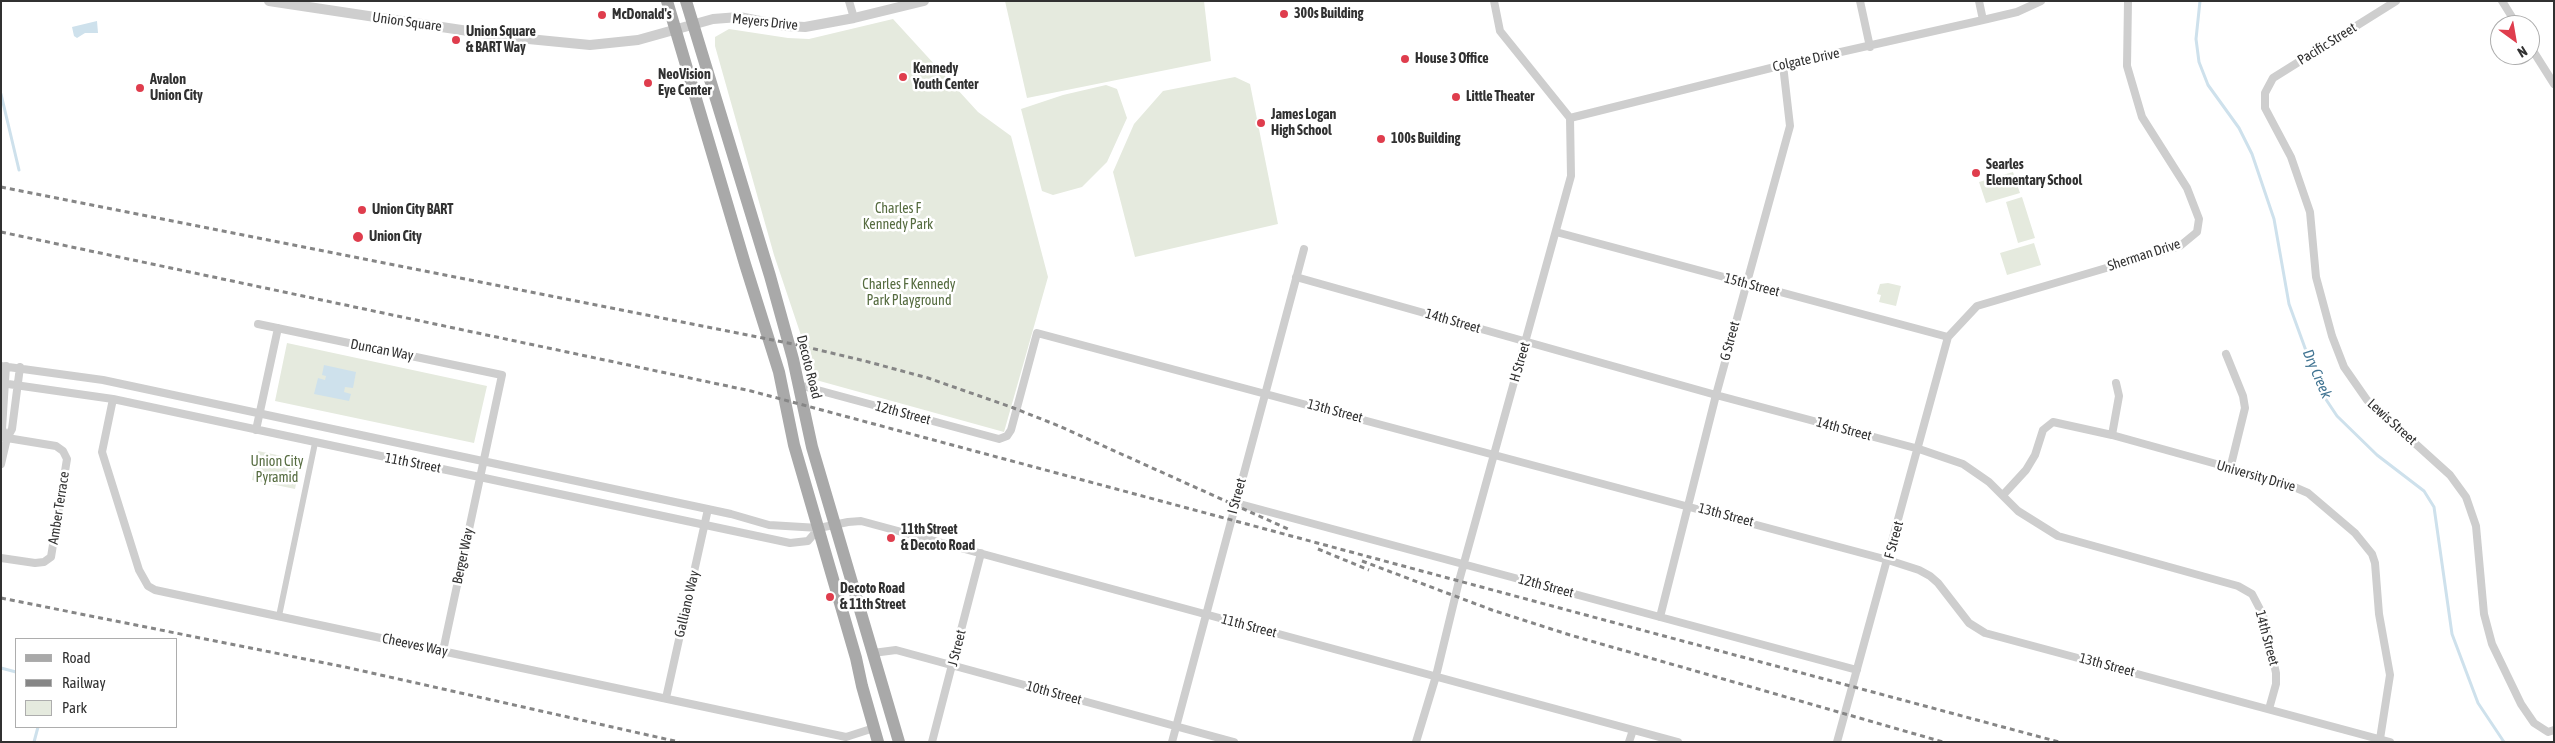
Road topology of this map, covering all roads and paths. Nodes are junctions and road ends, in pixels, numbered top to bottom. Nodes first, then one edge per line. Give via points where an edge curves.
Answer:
1 (269, 1) edge
2 (667, 1) edge
3 (686, 1) edge
4 (849, 1) edge
5 (924, 1) edge
6 (1494, 1) edge
7 (1860, 1) edge
8 (1979, 1) edge
9 (2041, 1) edge
10 (2128, 1) edge
11 (2396, 1) edge
12 (2502, 1) edge
13 (2511, 15) edge
14 (854, 18) junction
15 (1983, 20) junction
16 (693, 24) junction
17 (675, 29) junction
18 (1870, 47) junction
19 (2540, 62) edge
20 (1783, 64) junction
21 (2554, 84) edge
22 (2264, 93) joint
23 (1570, 118) junction
24 (1556, 232) junction
25 (1304, 249) dead end
26 (1296, 277) junction
27 (1746, 284) junction
28 (258, 324) dead end
29 (278, 328) junction
30 (1948, 337) junction
31 (1526, 342) junction
32 (2226, 354) dead end
33 (4, 366) edge
34 (20, 367) junction
35 (2116, 383) dead end
36 (3, 384) edge
37 (18, 385) junction
38 (799, 385) junction
39 (1264, 392) junction
40 (1716, 395) junction
41 (113, 399) junction
42 (259, 413) junction
43 (256, 430) junction
44 (2112, 435) junction
45 (1007, 436) joint
46 (4, 438) edge
47 (314, 443) junction
48 (1919, 449) junction
49 (1495, 454) junction
50 (484, 461) junction
51 (1, 464) edge
52 (2230, 469) junction
53 (481, 477) junction
54 (2003, 495) junction
55 (1236, 503) junction
56 (1688, 505) junction
57 (708, 510) junction
58 (834, 524) junction
59 (705, 525) junction
60 (819, 528) junction
61 (981, 553) junction
62 (1, 558) edge
63 (1888, 560) junction
64 (1465, 564) junction
65 (1206, 614) junction
66 (278, 616) junction
67 (1660, 617) junction
68 (443, 651) junction
69 (872, 653) junction
70 (952, 665) junction
71 (1857, 670) junction
72 (1436, 676) junction
73 (666, 698) junction
74 (2269, 709) junction
75 (1176, 726) junction
76 (874, 728) junction
77 (1633, 730) junction
78 (2551, 731) edge
79 (2380, 739) junction
80 (878, 742) edge
81 (899, 742) edge
82 (932, 742) edge
83 (1172, 742) edge
84 (1234, 742) edge
85 (1416, 742) edge
86 (1629, 742) edge
87 (1678, 742) edge
88 (1837, 742) edge
89 (2390, 742) edge

1 - 17 street, Union Square via 577,45 622,43
2 - 17 main road
3 - 16 main road, Decoto Road
4 - 14 street
5 - 14 street, Meyers Drive
6 - 23 street via 1500,31
7 - 18 street
8 - 15 street
9 - 15 street, Colgate Drive via 2017,12
10 - 30 street, Sherman Drive via 2128,66 2142,117 2188,188 2199,219 2197,232 2180,246 1977,306
11 - 22 street, Pacific Street via 2273,78
12 - 13 street
14 - 16 street, Meyers Drive via 805,27 739,17
15 - 18 street, Colgate Drive
16 - 17 street, Union Square
16 - 38 main road, Decoto Road via 770,276
17 - 60 main road via 744,264 780,372 794,445
18 - 20 street, Colgate Drive
19 - 21 street
20 - 23 street, Colgate Drive
20 - 27 street, G Street via 1790,126
22 - 78 street, Lewis Street via 2265,108 2291,157 2310,212 2316,277 2344,367 2367,400 2450,475 2466,496 2476,526 2484,614 2492,644 2520,704 2534,723
23 - 24 street, H Street via 1571,176
24 - 27 street, 15th Street
24 - 31 street, H Street
25 - 26 street, I Street
26 - 31 street, 14th Street
26 - 39 street, I Street
27 - 30 street, 15th Street
27 - 40 street, G Street
28 - 29 street
29 - 42 street
29 - 50 street, Duncan Way via 502,375
30 - 48 street, F Street
31 - 40 street, 14th Street
31 - 49 street, H Street
32 - 52 street via 2245,408
33 - 34 street, 11th Street
33 - 36 street
34 - 37 street
34 - 42 street, 11th Street via 103,380
35 - 44 street via 2119,396
36 - 37 street, 11th Street
36 - 46 street
37 - 41 street, 11th Street
37 - 46 street via 12,429
38 - 45 street, 12th Street via 999,439
38 - 58 main road, Decoto Road via 812,447
39 - 45 street, 13th Street via 1037,333
39 - 49 street, 13th Street
39 - 55 street, I Street
40 - 48 street, 14th Street
40 - 56 street, G Street
41 - 43 street, 11th Street
41 - 66 street, Cheeves Way via 102,452 139,570 148,586 161,592
42 - 43 street
42 - 50 street, 11th Street
43 - 47 street, 11th Street
44 - 52 street, University Drive
44 - 54 street, University Drive via 2053,422 2043,430 2026,470
46 - 51 street
46 - 62 street, Amber Terrace via 56,446 67,459 51,557 44,562
47 - 53 street, 11th Street
47 - 66 street
48 - 54 street, 14th Street via 1963,464
48 - 63 street, F Street
49 - 56 street, 13th Street
49 - 64 street, H Street
50 - 53 street, Berger Way
50 - 57 street, 11th Street
52 - 79 street, University Drive via 2285,483 2308,493 2356,532 2372,554 2390,674
53 - 59 street, 11th Street
53 - 68 street, Berger Way
54 - 74 street, 14th Street via 2018,510 2058,536 2238,586 2252,594 2263,615 2276,673
55 - 64 street, 12th Street
55 - 65 street, I Street
56 - 63 street, 13th Street
56 - 67 street, G Street
57 - 59 street, Galliano Way
57 - 60 street, 11th Street via 769,524
58 - 60 street, 11th Street
58 - 61 street, 11th Street via 861,521
58 - 69 main road, Decoto Road
59 - 60 street, 11th Street via 790,543 808,541
59 - 73 street, Galliano Way
60 - 76 main road
61 - 65 street, 11th Street
61 - 70 street, J Street
63 - 71 street, F Street
63 - 74 street, 13th Street via 1930,576 1969,622 1985,633
64 - 67 street, 12th Street
64 - 72 street, H Street
65 - 72 street, 11th Street
65 - 75 street, I Street
66 - 68 street, Cheeves Way
67 - 71 street, 12th Street
68 - 73 street, Cheeves Way
69 - 70 street, 10th Street via 891,650
69 - 81 main road, Decoto Road
70 - 75 street, 10th Street
70 - 82 street, J Street
71 - 88 street, F Street
72 - 77 street, 11th Street
72 - 85 street, H Street
73 - 76 street, Cheeves Way via 846,737
74 - 79 street, 13th Street
75 - 83 street, I Street
75 - 84 street, 10th Street
76 - 80 main road
77 - 86 street
77 - 87 street, 11th Street
79 - 89 street, 13th Street

